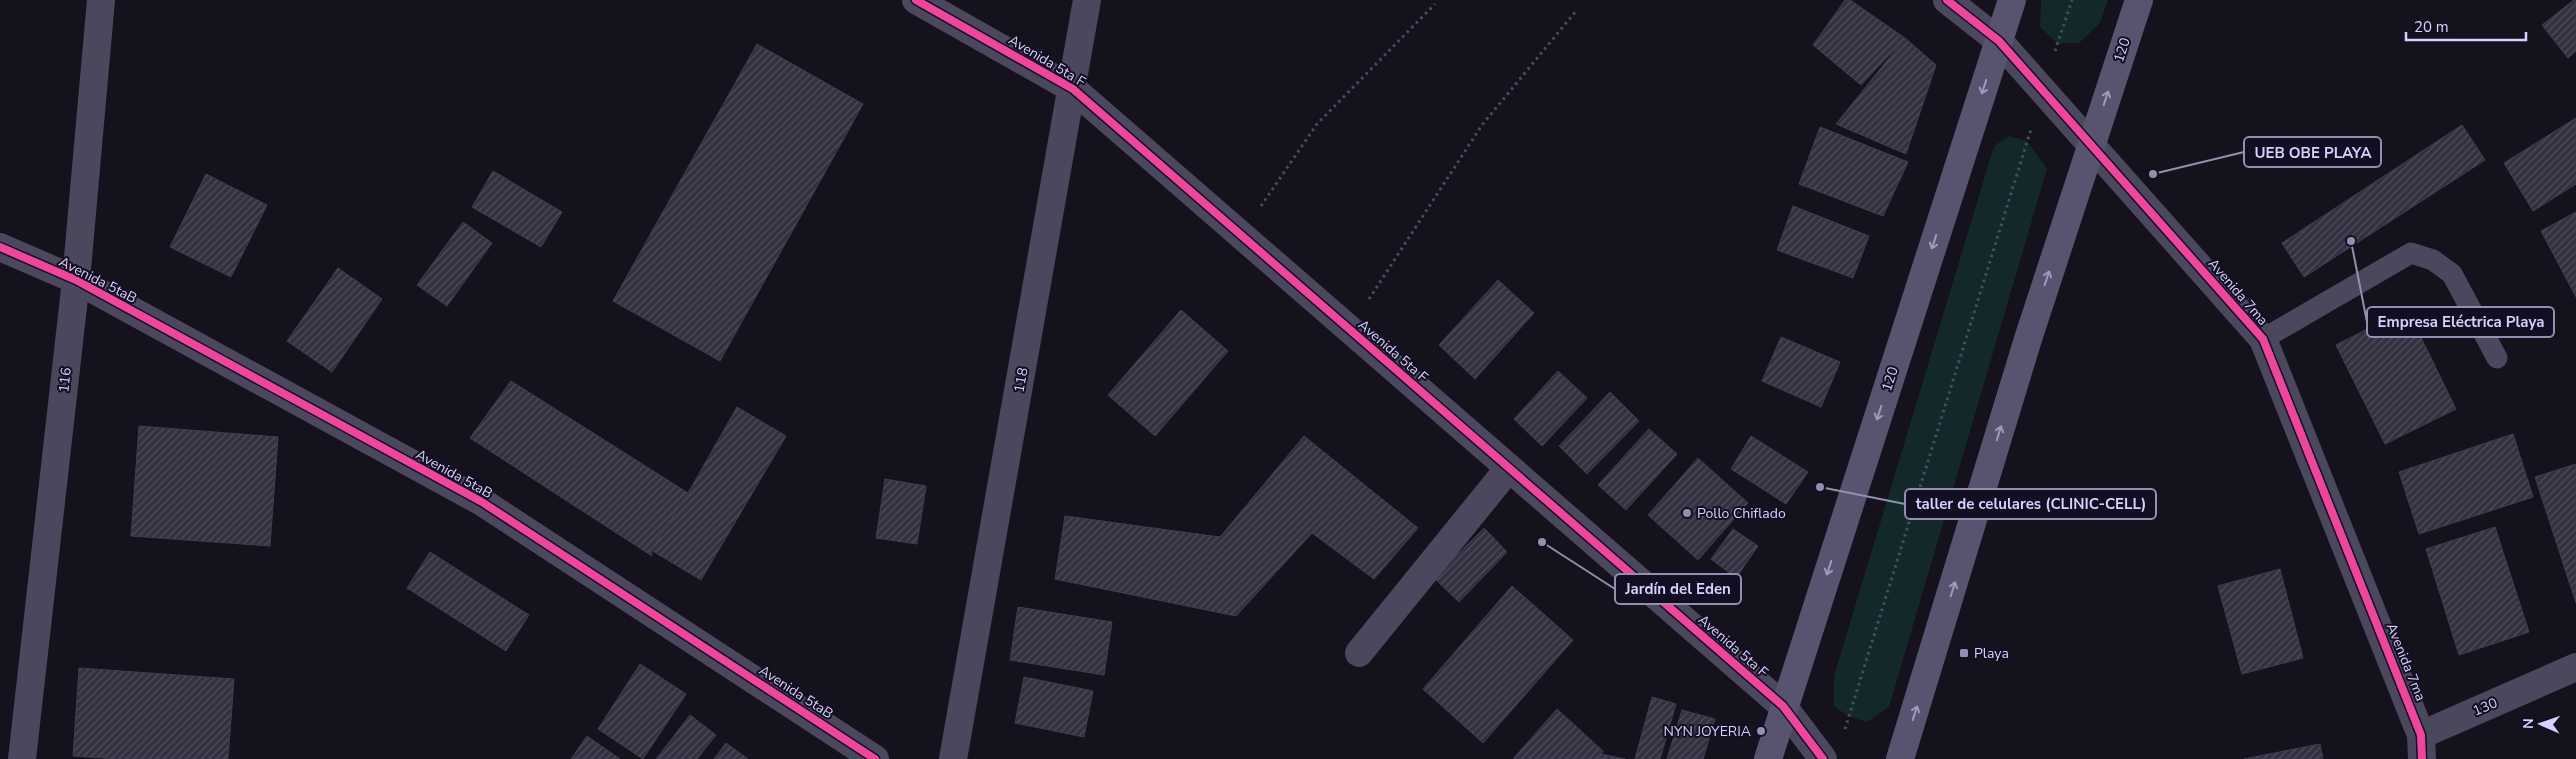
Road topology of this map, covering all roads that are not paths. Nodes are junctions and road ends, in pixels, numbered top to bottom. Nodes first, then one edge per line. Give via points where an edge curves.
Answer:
1 (101, 0) edge
2 (916, 0) edge
3 (1088, 0) edge
4 (1947, 0) edge
5 (2012, 0) edge
6 (2139, 0) edge
7 (1999, 41) junction
8 (1073, 89) junction
9 (2091, 144) junction
10 (0, 247) edge
11 (76, 280) junction
12 (2263, 339) junction
13 (2497, 358) dead end
14 (1509, 468) junction
15 (1359, 653) dead end
16 (2576, 668) edge
17 (1783, 706) junction
18 (2422, 747) edge
19 (22, 759) edge
20 (875, 759) edge
21 (953, 759) edge
22 (1768, 759) edge
23 (1823, 759) edge
24 (1900, 759) edge

1 - 11 street, 116
2 - 8 street, Avenida 5ta F
3 - 8 street, 118
4 - 7 street, Avenida 7ma
5 - 7 main road, 120
9 -> 6 main road, 120
7 - 9 street, Avenida 7ma
7 -> 17 main road, 120
8 - 14 street, Avenida 5ta F
8 - 21 street, 118
9 - 12 street, Avenida 7ma
24 -> 9 main road, 120 via 2025,348
10 - 11 street, Avenida 5taB
11 - 19 street, 116
11 - 20 street, Avenida 5taB via 482,502
12 - 13 lane via 2411,253 2433,260 2452,274
12 - 18 street, Avenida 7ma
14 - 15 street
14 - 17 street, Avenida 5ta F
16 - 18 street, 130
17 - 22 main road, 120
17 - 23 street, Avenida 5ta F

